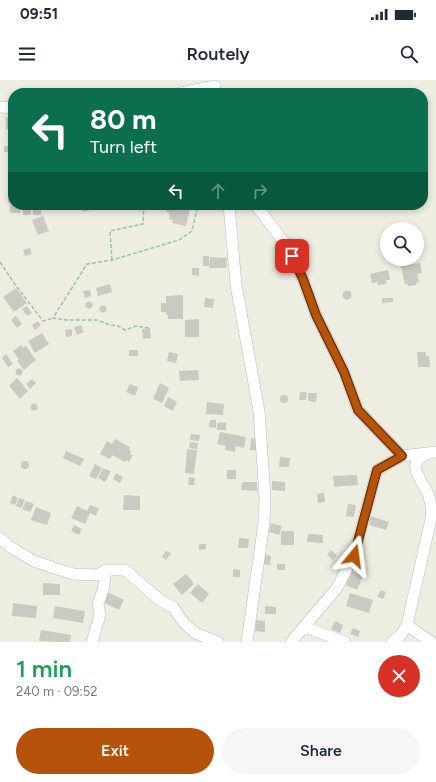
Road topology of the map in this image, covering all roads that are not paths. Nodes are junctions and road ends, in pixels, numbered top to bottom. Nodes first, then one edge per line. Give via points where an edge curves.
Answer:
1 (229, 210) edge
2 (260, 210) edge
3 (436, 452) edge
4 (402, 456) junction
5 (0, 538) edge
6 (106, 570) junction
7 (407, 625) junction
8 (305, 627) junction
9 (92, 642) edge
10 (218, 642) edge
11 (247, 642) edge
12 (290, 642) edge
13 (345, 642) edge
14 (392, 642) edge
15 (431, 642) edge

1 - 11 street via 236,286 259,411 265,497 264,523
2 - 4 street via 286,245 303,279 358,410
3 - 4 street
3 - 7 street via 426,454 416,463 415,469 429,495 432,519
4 - 8 street via 377,470 354,556 337,588
5 - 6 street via 34,561 73,574 97,575
6 - 9 street via 98,604 100,615
6 - 10 street via 125,570 161,601 173,607 195,633
7 - 14 street via 400,636
7 - 15 street
8 - 12 street
8 - 13 street

